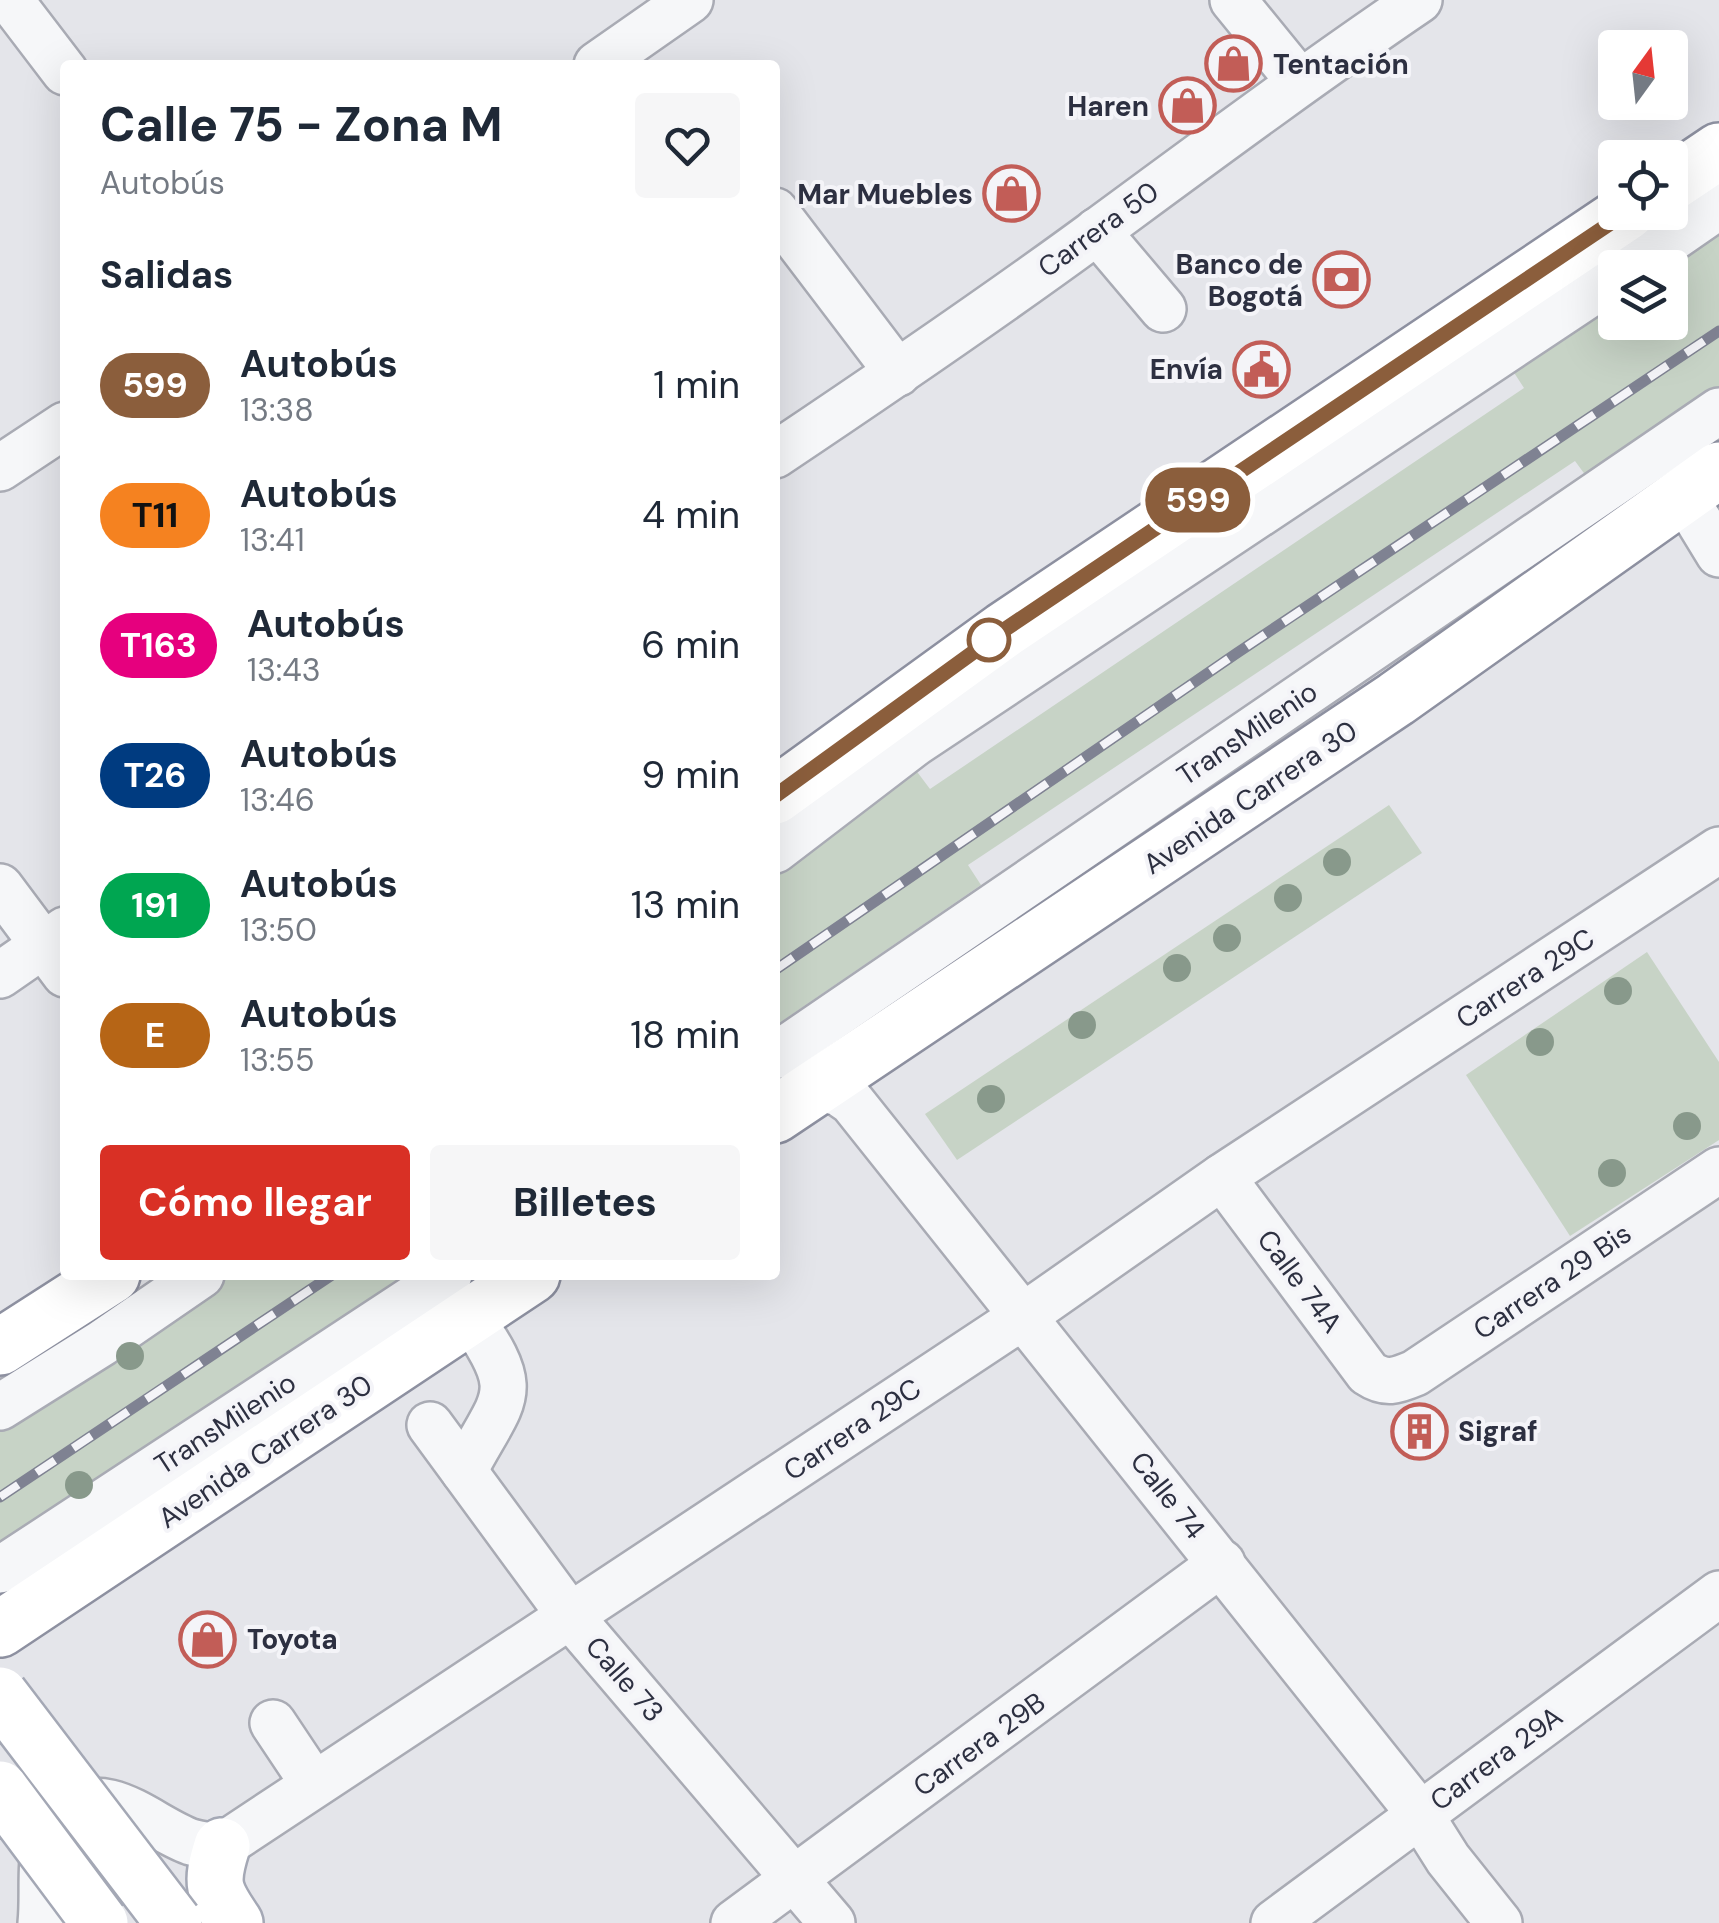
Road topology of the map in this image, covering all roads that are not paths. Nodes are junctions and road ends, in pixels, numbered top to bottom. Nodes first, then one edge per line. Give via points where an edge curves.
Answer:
1 (10, 0) edge
2 (690, 0) edge
3 (1233, 0) edge
4 (1419, 0) edge
5 (653, 50) edge
6 (616, 60) edge
7 (60, 65) edge
8 (1300, 81) junction
9 (1719, 151) edge
10 (1688, 172) edge
11 (1719, 206) edge
12 (780, 218) edge
13 (1600, 230) edge
14 (1097, 232) junction
15 (1654, 250) edge
16 (1598, 288) edge
17 (1163, 309) dead end
18 (898, 373) junction
19 (1719, 411) edge
20 (60, 428) edge
21 (780, 452) edge
22 (0, 468) edge
23 (1701, 483) edge
24 (1719, 554) edge
25 (782, 787) edge
26 (780, 846) edge
27 (1719, 850) edge
28 (0, 888) edge
29 (58, 950) edge
30 (0, 975) edge
31 (789, 1086) edge
32 (1719, 1170) edge
33 (1222, 1177) junction
34 (104, 1280) edge
35 (194, 1280) edge
36 (515, 1280) edge
37 (459, 1296) edge
38 (1025, 1315) junction
39 (0, 1348) edge
40 (1381, 1382) joint
41 (0, 1407) edge
42 (430, 1425) dead end
43 (464, 1470) junction
44 (1222, 1563) junction
45 (0, 1570) edge
46 (1719, 1594) edge
47 (571, 1616) junction
48 (0, 1629) edge
49 (0, 1695) edge
50 (273, 1723) dead end
51 (313, 1784) junction
52 (0, 1789) edge
53 (1419, 1813) junction
54 (222, 1846) junction
55 (795, 1878) junction
56 (41, 1923) edge
57 (100, 1923) edge
58 (174, 1923) edge
59 (235, 1923) edge
60 (734, 1923) edge
61 (832, 1923) edge
62 (1274, 1923) edge
63 (1500, 1923) edge

1 - 7 street
2 - 5 street
3 - 8 street
4 - 8 street, Carrera 50
5 - 6 street
8 - 14 street, Carrera 50
9 - 10 main road
11 - 15 street
12 - 18 street
13 - 25 main road
14 - 17 street
14 - 18 street, Carrera 50
16 - 26 street via 915,744
18 - 21 street, Carrera 50
19 - 31 street, TransMilenio
20 - 22 street
23 - 24 street
23 - 31 main road, Avenida Carrera 30 via 1396,699
27 - 33 street, Carrera 29C
28 - 29 street
29 - 30 street
31 - 38 street, Calle 74 via 839,1093 852,1102
32 - 40 street, Carrera 29 Bis via 1415,1373
33 - 38 street, Carrera 29C
33 - 40 street, Calle 74A via 1368,1374
34 - 39 main road
35 - 41 street
36 - 37 main road, Avenida Carrera 30
37 - 43 street via 503,1375 503,1403
37 - 45 street, TransMilenio
37 - 48 main road, Avenida Carrera 30
38 - 44 street, Calle 74
38 - 47 street, Carrera 29C
42 - 43 street, Calle 73
43 - 47 street, Calle 73
44 - 53 street, Calle 74
44 - 55 street, Carrera 29B
46 - 53 street, Carrera 29A
47 - 51 street, Carrera 29C
47 - 55 street, Calle 73
49 - 58 main road, bridge
50 - 51 street
51 - 54 street, Carrera 29C
52 - 57 main road, bridge
53 - 62 street, Carrera 29A
53 - 63 street, Calle 74
54 - 56 street via 188,1841 110,1803 74,1805 46,1839
54 - 59 main road via 214,1889
55 - 60 street, Carrera 29B
55 - 61 street, Calle 73

